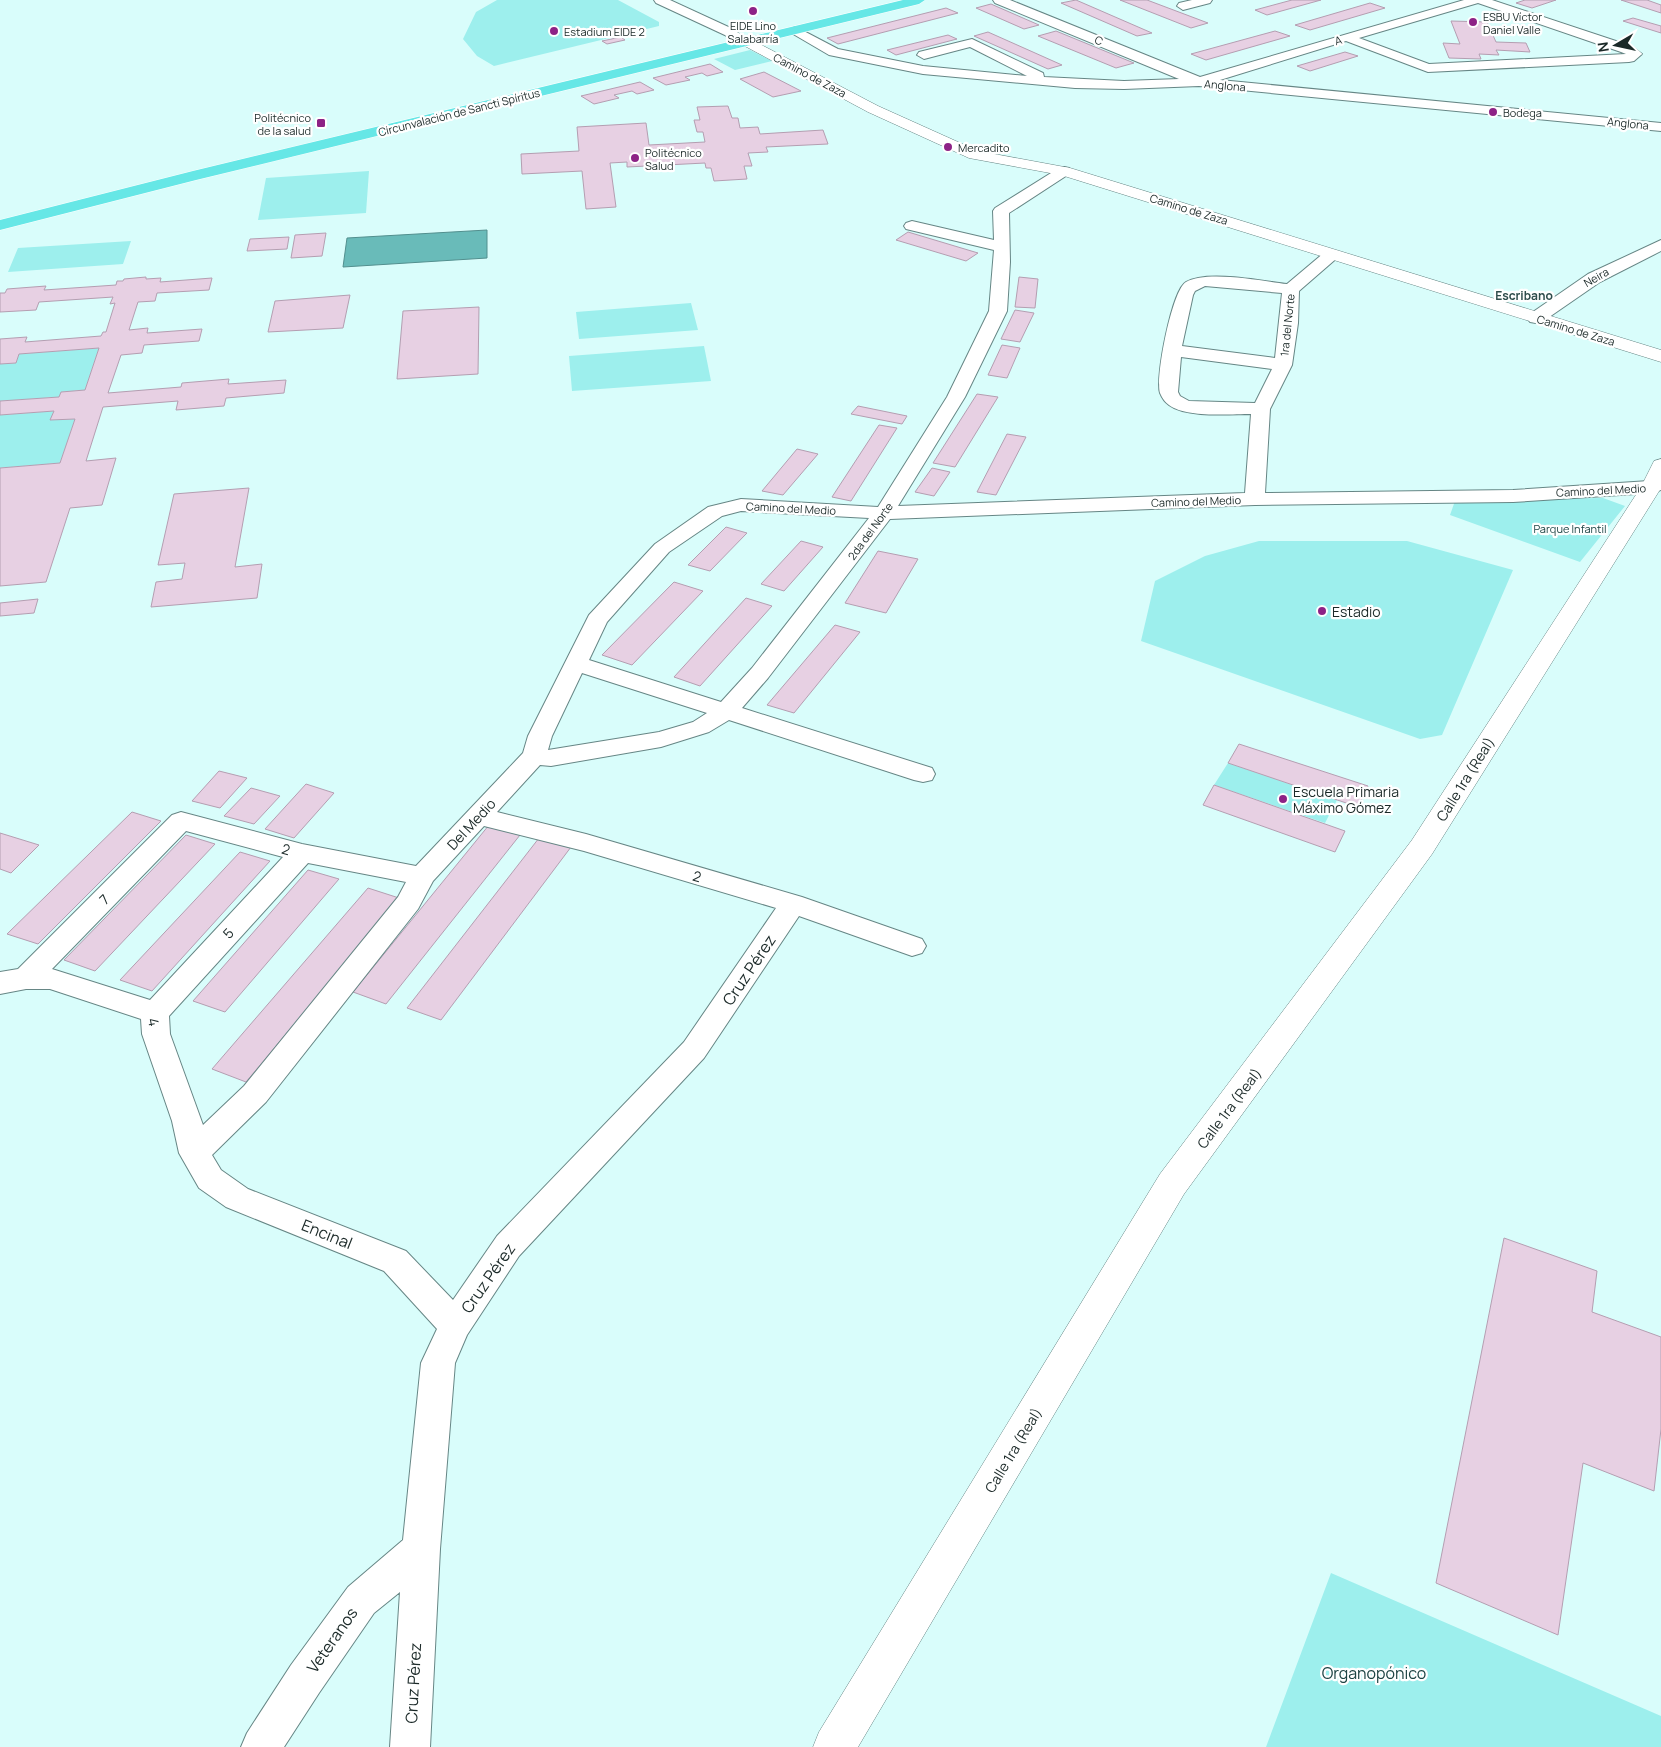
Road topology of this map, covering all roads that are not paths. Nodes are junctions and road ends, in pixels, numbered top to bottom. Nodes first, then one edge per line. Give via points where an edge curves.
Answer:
1 (660, 0) edge
2 (870, 0) edge
3 (919, 0) edge
4 (999, 0) edge
5 (1206, 0) edge
6 (1478, 0) edge
7 (1183, 6) dead end
8 (794, 30) junction
9 (732, 33) junction
10 (1346, 37) junction
11 (747, 41) junction
12 (924, 55) dead end
13 (1050, 82) junction
14 (1198, 82) junction
15 (415, 110) junction
16 (430, 119) junction
17 (1661, 127) edge
18 (1064, 171) junction
19 (0, 211) edge
20 (0, 225) edge
21 (912, 226) dead end
22 (1661, 245) edge
23 (1001, 247) junction
24 (1331, 255) junction
25 (1291, 289) junction
26 (1536, 318) junction
27 (1172, 350) junction
28 (1661, 356) edge
29 (1283, 365) junction
30 (1261, 409) junction
31 (1658, 479) edge
32 (1255, 499) junction
33 (741, 506) joint
34 (884, 513) junction
35 (575, 663) junction
36 (725, 712) junction
37 (534, 756) junction
38 (923, 774) dead end
39 (479, 816) junction
40 (181, 821) joint
41 (302, 853) junction
42 (422, 876) junction
43 (793, 904) junction
44 (912, 946) dead end
45 (13, 980) edge
46 (155, 1013) junction
47 (194, 1153) junction
48 (456, 1325) junction
49 (421, 1549) junction
50 (262, 1747) edge
51 (410, 1747) edge
52 (834, 1747) edge

1 - 9 street
2 - 9 highway, Circunvalación de Sancti Spíritus
3 - 8 highway, Circunvalación de Sancti Spíritus
4 - 14 street, C
5 - 7 street
6 - 10 street, A
6 - 10 street via 1626,48 1635,54 1629,58 1428,68
8 - 11 highway, Circunvalación de Sancti Spíritus
8 - 13 street, Anglona via 834,52 914,68
9 - 11 street, Camino de Zaza
9 - 15 highway, Circunvalación de Sancti Spíritus
10 - 14 street, A
11 - 16 highway, Circunvalación de Sancti Spíritus
11 - 18 street, Camino de Zaza via 873,109 974,155
12 - 13 street via 972,43
13 - 14 street, Anglona via 1124,85
14 - 17 street, Anglona
15 - 16 highway
15 - 19 highway, Circunvalación de Sancti Spíritus
16 - 20 highway, Circunvalación de Sancti Spíritus
18 - 23 street, 2da del Norte via 1001,211
18 - 24 street, Camino de Zaza
21 - 23 street
22 - 26 street, Neira via 1594,278
23 - 34 street, 2da del Norte via 998,311 956,397
24 - 25 street, 1ra del Norte
24 - 26 street, Camino de Zaza
25 - 27 street via 1204,281 1194,284 1186,290
25 - 29 street, 1ra del Norte
26 - 28 street, Camino de Zaza
27 - 29 street
27 - 30 street via 1169,392 1175,402 1186,407
29 - 30 street, 1ra del Norte
30 - 32 street, 1ra del Norte
31 - 32 street, Camino del Medio via 1513,496
31 - 52 street, Calle 1ra (Real) via 1422,847 1172,1184
32 - 34 street, Camino del Medio
33 - 34 street, Camino del Medio
33 - 35 street, Del Medio via 715,511 662,548 597,620
34 - 36 street, 2da del Norte via 766,666
35 - 36 street
35 - 37 street, Del Medio via 540,736
36 - 37 street, 2da del Norte via 701,726 661,739 551,758
36 - 38 street
37 - 39 street, Del Medio
39 - 42 street, Del Medio
39 - 43 street, 2 via 586,843
40 - 41 street, 2
40 - 45 street, 7
41 - 42 street, 2
41 - 46 street, 5
42 - 47 street, Del Medio via 409,902 255,1094
43 - 44 street, 2
43 - 48 street, Cruz Pérez via 694,1050 508,1246
45 - 46 street, 4 via 51,979
46 - 47 street, 4 via 156,1034 187,1121
47 - 48 street, Encinal via 210,1179 237,1198 395,1261
48 - 49 street, Cruz Pérez via 438,1363
49 - 50 street, Veteranos via 360,1600
49 - 51 street, Cruz Pérez

